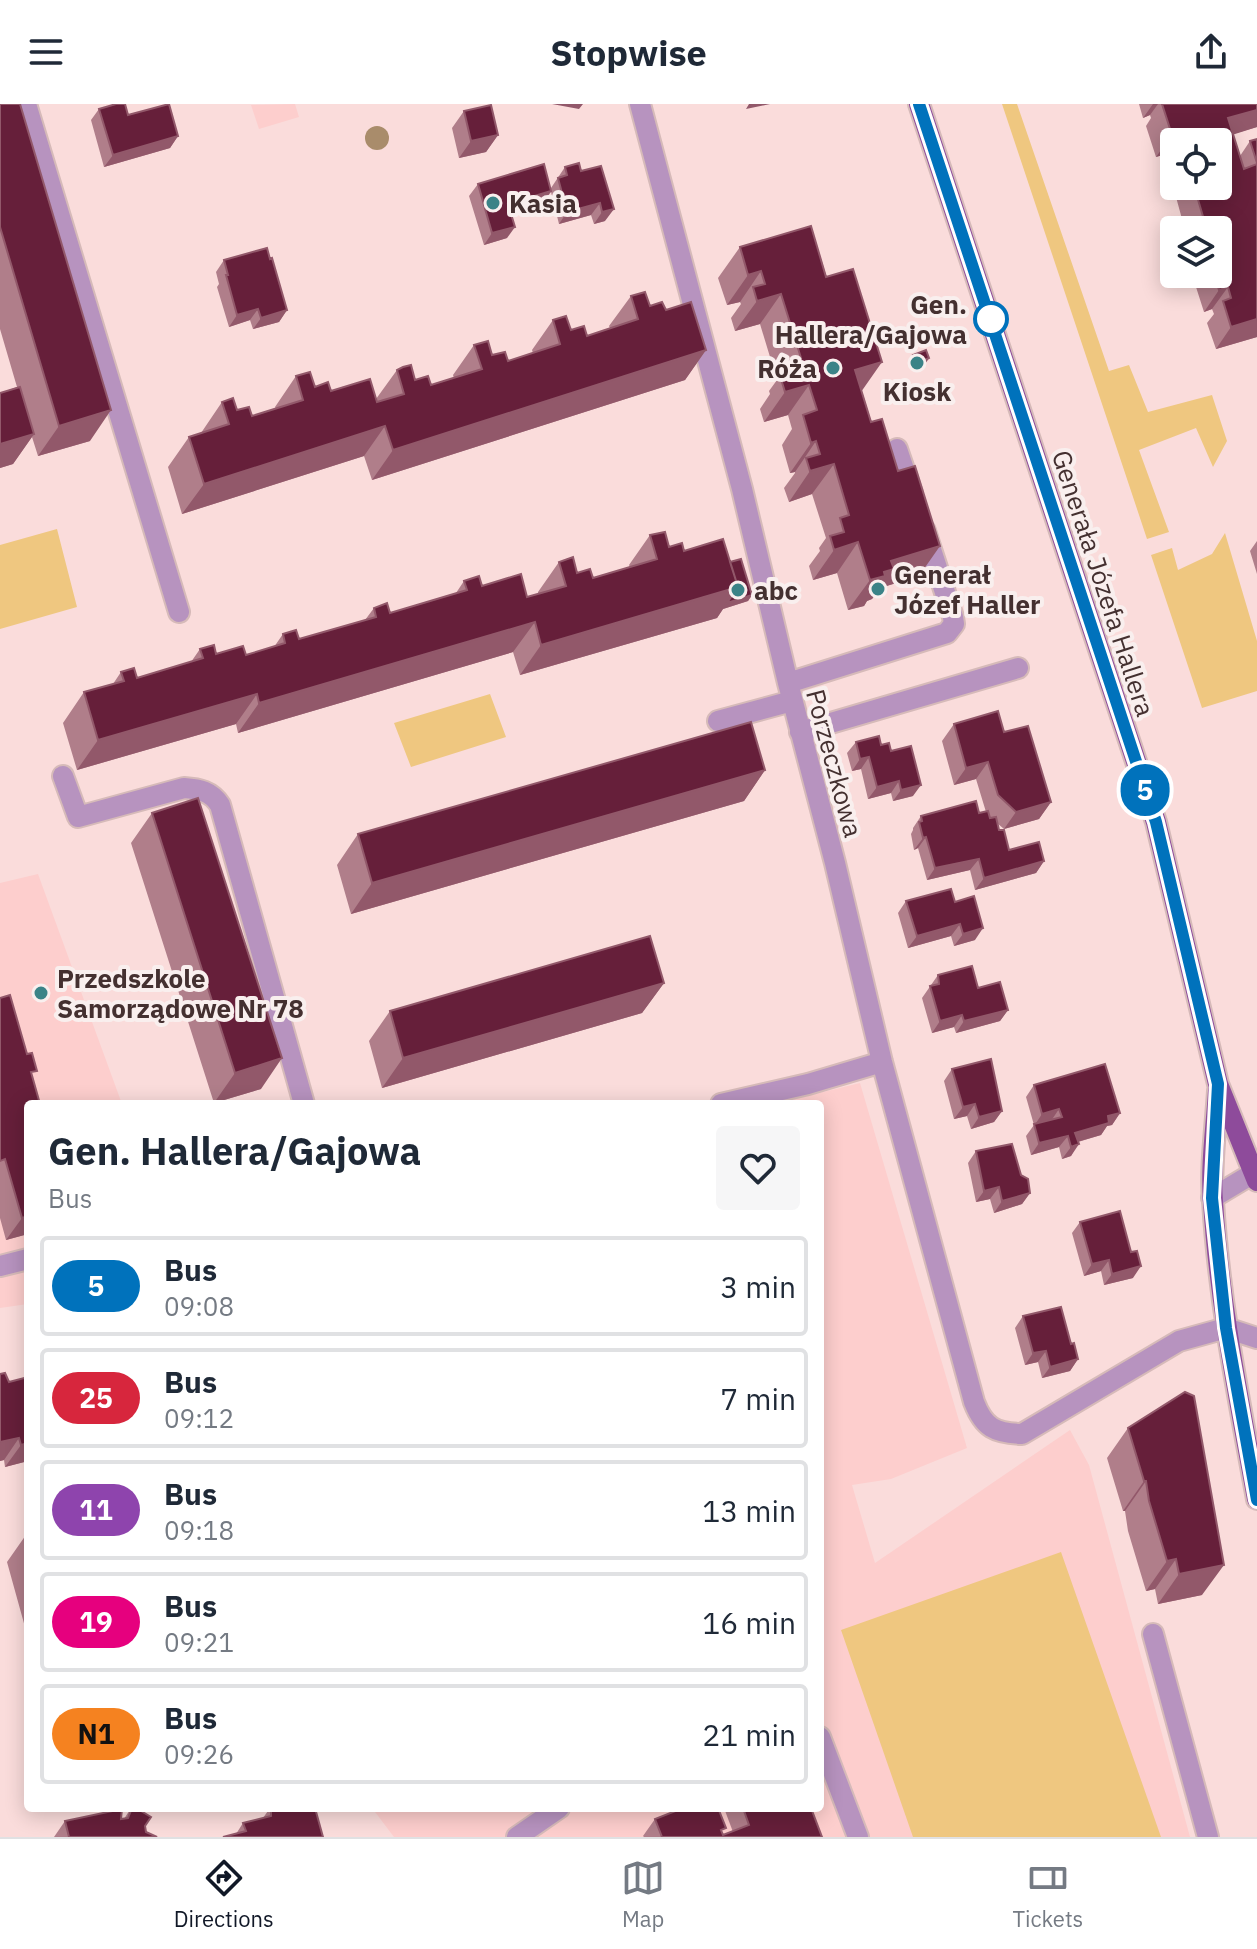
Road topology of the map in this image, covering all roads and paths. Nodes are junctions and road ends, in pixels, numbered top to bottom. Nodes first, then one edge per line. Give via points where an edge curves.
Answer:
1 (26, 104) edge
2 (640, 104) edge
3 (919, 104) edge
4 (897, 449) dead end
5 (179, 612) dead end
6 (1018, 668) dead end
7 (790, 692) junction
8 (718, 721) dead end
9 (800, 732) junction
10 (63, 776) dead end
11 (882, 1062) junction
12 (1218, 1084) junction
13 (303, 1100) edge
14 (738, 1100) edge
15 (1256, 1175) edge
16 (1212, 1198) junction
17 (24, 1260) edge
18 (0, 1266) edge
19 (1226, 1328) junction
20 (1257, 1338) edge
21 (1257, 1499) edge
22 (1153, 1634) dead end
23 (824, 1748) edge
24 (553, 1812) edge
25 (517, 1837) edge
26 (858, 1837) edge
27 (1208, 1837) edge

1 - 5 street
2 - 7 street, Porzeczkowa
3 - 12 main road, Generała Józefa Hallera via 1156,822
4 - 7 street via 954,624 947,633
6 - 9 street
7 - 8 street
7 - 9 street, Porzeczkowa
9 - 11 street, Porzeczkowa
10 - 13 street via 78,817 184,788 214,796
11 - 14 street
11 - 19 street, Porzeczkowa via 974,1402 992,1429 1022,1434 1153,1354
12 - 15 main road, Generała Józefa Hallera
12 - 16 main road, Generała Józefa Hallera
15 - 16 street
16 - 19 main road, Generała Józefa Hallera
17 - 18 street
19 - 20 street
19 - 21 main road, Generała Józefa Hallera
22 - 27 street
23 - 26 street
24 - 25 street

